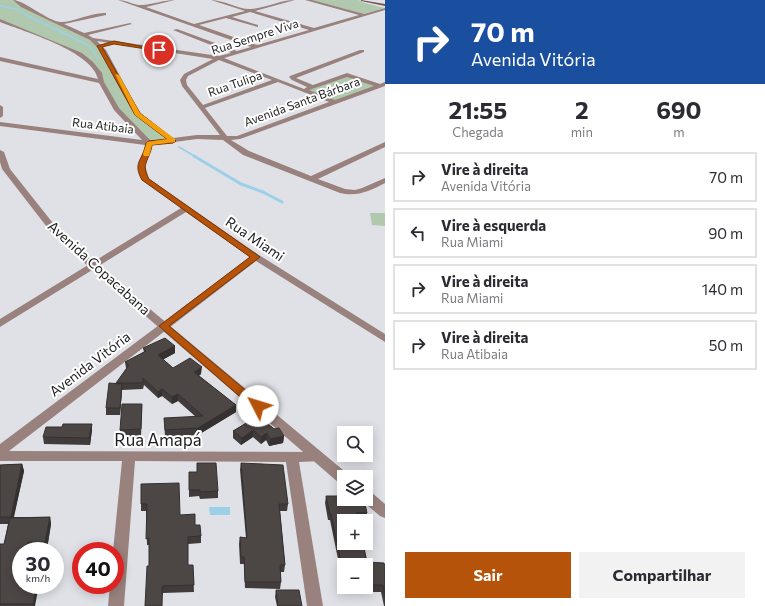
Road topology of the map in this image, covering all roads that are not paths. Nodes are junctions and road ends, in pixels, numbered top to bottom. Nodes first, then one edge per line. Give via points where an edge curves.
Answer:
1 (15, 0) edge
2 (120, 0) edge
3 (148, 0) edge
4 (173, 0) edge
5 (213, 0) edge
6 (293, 0) edge
7 (307, 0) edge
8 (363, 0) edge
9 (371, 0) edge
10 (224, 2) edge
11 (158, 3) junction
12 (385, 4) edge
13 (141, 7) junction
14 (385, 9) edge
15 (250, 11) junction
16 (104, 14) dead end
17 (364, 15) junction
18 (227, 17) junction
19 (0, 20) edge
20 (61, 23) junction
21 (130, 24) dead end
22 (194, 25) junction
23 (256, 26) dead end
24 (175, 30) dead end
25 (314, 30) junction
26 (83, 35) junction
27 (92, 39) junction
28 (114, 43) junction
29 (100, 46) junction
30 (257, 47) junction
31 (362, 51) dead end
32 (237, 53) junction
33 (218, 58) junction
34 (0, 60) edge
35 (100, 73) junction
36 (70, 75) junction
37 (276, 81) junction
38 (101, 82) junction
39 (383, 86) edge
40 (312, 87) junction
41 (302, 91) junction
42 (334, 102) junction
43 (0, 107) edge
44 (202, 107) junction
45 (0, 116) edge
46 (0, 124) edge
47 (226, 139) junction
48 (173, 141) junction
49 (149, 143) junction
50 (385, 144) edge
51 (0, 152) edge
52 (311, 179) junction
53 (385, 180) edge
54 (185, 209) junction
55 (256, 257) junction
56 (93, 266) junction
57 (0, 324) edge
58 (163, 326) junction
59 (385, 339) edge
60 (0, 451) edge
61 (0, 456) edge
62 (129, 457) junction
63 (292, 457) junction
64 (317, 457) junction
65 (337, 473) edge
66 (373, 502) edge
67 (385, 512) edge
68 (116, 606) edge
69 (315, 606) edge

1 - 20 street
2 - 13 street
3 - 11 street
4 - 11 street
5 - 10 street
6 - 15 street
7 - 17 street
8 - 12 main road
9 - 12 main road
10 - 15 street
11 - 13 street
13 - 22 street
14 - 17 street, Rua Sempre Viva
15 - 18 street
15 - 25 street
16 - 20 street
17 - 25 street, Rua Sempre Viva
18 - 22 street
18 - 23 street
19 - 35 street via 80,54
20 - 26 street
21 - 26 street
22 - 30 street
24 - 32 street
25 - 30 street, Rua Sempre Viva
26 - 27 street
27 - 28 street
27 - 29 street
28 - 29 street
28 - 33 street
29 - 48 street via 138,114
30 - 32 street, Rua Sempre Viva
31 - 40 street via 292,76
32 - 33 street, Rua Sempre Viva
33 - 37 street
33 - 44 street, Rua Sempre Viva via 186,75 183,80 184,85
34 - 36 street
35 - 36 street
35 - 38 street
36 - 38 street
37 - 41 street
37 - 44 street, Rua Tulipa
38 - 49 street via 116,109
39 - 40 street via 347,75
39 - 42 street, Avenida Santa Bárbara
40 - 41 street
41 - 42 street
42 - 47 street, Avenida Santa Bárbara via 238,138
43 - 45 street
44 - 47 street, Rua Sempre Viva
46 - 49 street, Rua Atibaia
47 - 48 street, Rua Atibaia via 214,136
47 - 52 street via 246,152
48 - 49 street, Rua Atibaia
49 - 54 street, Rua Miami via 141,171 146,180
50 - 52 street
51 - 56 street, Avenida Copacabana via 6,169 53,229
52 - 53 street via 353,194
54 - 55 street, Rua Miami
54 - 56 street
55 - 58 street, Avenida Vitória
55 - 59 street, Rua Miami
56 - 57 street
56 - 58 street, Avenida Copacabana
58 - 60 street, Avenida Vitória
58 - 64 street, Avenida Copacabana
61 - 62 street, Rua Amapá
62 - 63 street, Rua Amapá
62 - 68 street
63 - 64 street, Rua Amapá
63 - 69 street
64 - 65 street, Avenida Copacabana
66 - 67 street

